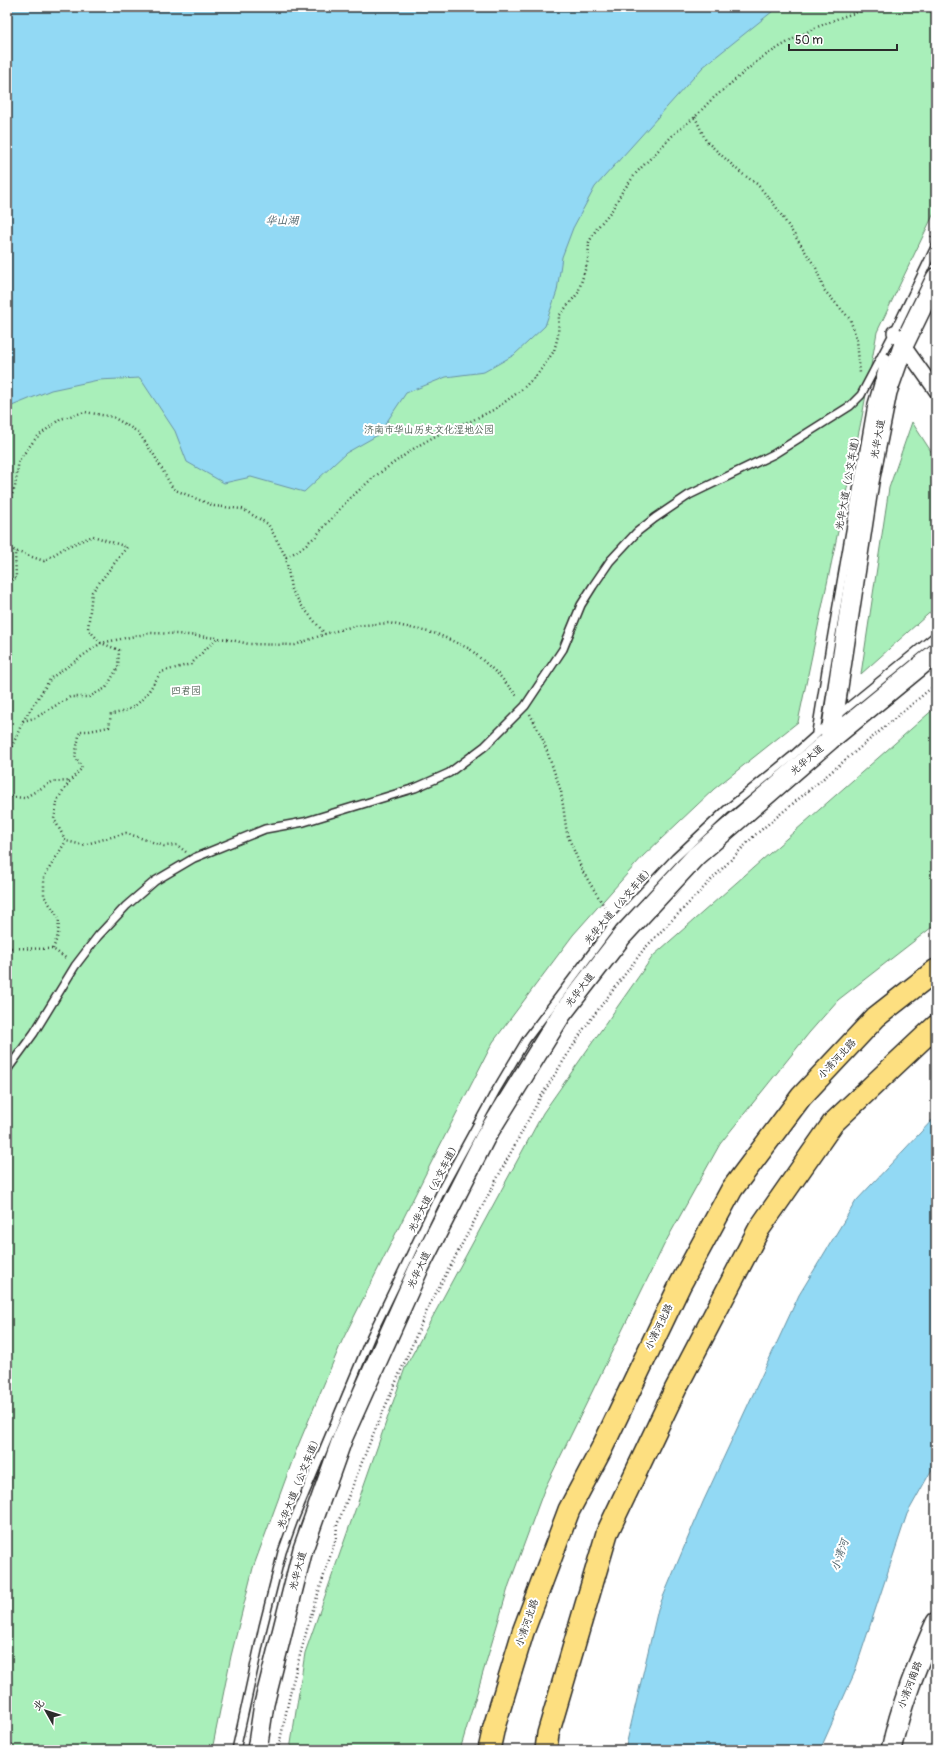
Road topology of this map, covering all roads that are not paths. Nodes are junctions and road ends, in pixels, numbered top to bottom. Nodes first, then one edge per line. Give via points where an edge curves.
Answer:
1 (936, 245) edge
2 (936, 278) edge
3 (899, 338) junction
4 (936, 391) edge
5 (936, 635) edge
6 (936, 653) edge
7 (832, 720) junction
8 (823, 736) junction
9 (936, 970) edge
10 (936, 1026) edge
11 (7, 1070) edge
12 (936, 1622) edge
13 (236, 1750) edge
14 (257, 1750) edge
15 (489, 1750) edge
16 (546, 1750) edge
17 (891, 1750) edge

1 - 3 lane, 光华大道（公交车道）
2 - 3 main road, 光华大道
3 - 4 street
3 - 7 main road, 光华大道 via 869,482
3 - 8 lane, 光华大道（公交车道） via 877,383 872,404 832,631
3 - 11 lane via 861,395 850,406 774,454 689,495 637,532 610,561 593,586 581,605 563,649 525,706 485,746 449,773 415,788 304,822 266,829 194,858 154,881 98,936 75,966 34,1033
5 - 7 lane
6 - 8 main road
7 - 8 main road, 光华大道
8 - 13 lane, 光华大道（公交车道） via 791,757 726,810 675,858 614,922 526,1040 495,1092 444,1187 371,1336 296,1515 282,1552
8 - 14 main road, 光华大道 via 696,856 622,936 561,1015 485,1138 418,1270 344,1437 303,1549 264,1704
9 - 15 main road, 小清河北路 via 876,1017 801,1097 732,1188 680,1284 602,1448 569,1510 523,1632
10 - 16 main road via 833,1123 759,1229 676,1388 607,1533 548,1734
12 - 17 main road, 小清河南路 via 914,1670 899,1713

